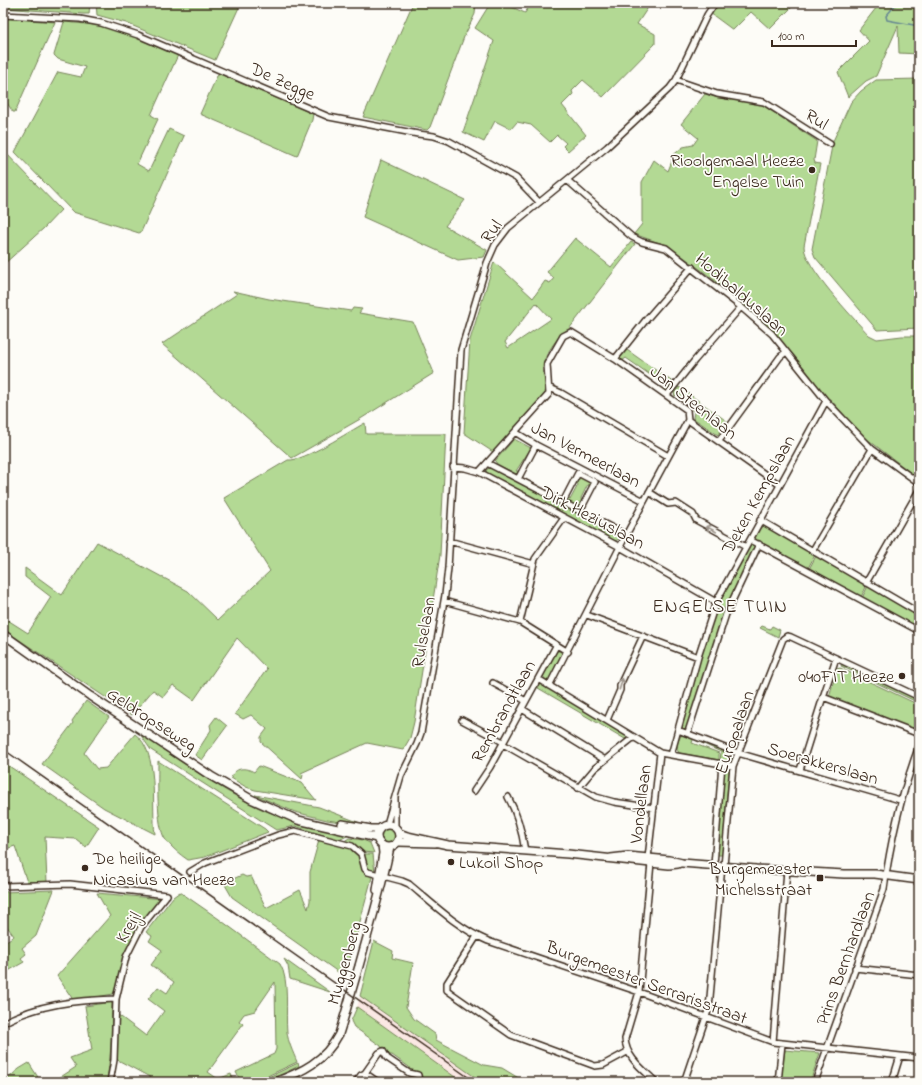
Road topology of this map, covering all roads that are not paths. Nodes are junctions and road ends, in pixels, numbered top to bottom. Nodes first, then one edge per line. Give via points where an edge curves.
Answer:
1 (715, 3) edge
2 (3, 15) edge
3 (676, 80) junction
4 (830, 144) dead end
5 (567, 180) junction
6 (539, 202) junction
7 (692, 267) junction
8 (742, 307) junction
9 (786, 352) junction
10 (615, 359) junction
11 (550, 388) junction
12 (666, 396) junction
13 (826, 401) junction
14 (688, 420) junction
15 (515, 432) junction
16 (720, 442) junction
17 (536, 445) junction
18 (872, 449) junction
19 (668, 456) junction
20 (487, 463) junction
21 (453, 467) junction
22 (480, 472) junction
23 (518, 479) junction
24 (919, 483) edge
25 (780, 485) junction
26 (919, 490) edge
27 (649, 492) junction
28 (644, 501) junction
29 (562, 502) junction
30 (580, 511) junction
31 (564, 518) junction
32 (760, 520) junction
33 (626, 536) junction
34 (750, 540) junction
35 (449, 541) junction
36 (759, 544) junction
37 (620, 547) junction
38 (746, 547) junction
39 (813, 550) junction
40 (534, 564) junction
41 (866, 582) junction
42 (444, 602) junction
43 (716, 602) junction
44 (919, 613) edge
45 (587, 615) junction
46 (520, 622) junction
47 (919, 631) edge
48 (3, 634) edge
49 (643, 636) junction
50 (556, 646) junction
51 (568, 652) junction
52 (698, 657) junction
53 (836, 658) junction
54 (538, 679) junction
55 (493, 683) dead end
56 (549, 686) junction
57 (823, 697) junction
58 (919, 697) edge
59 (526, 701) junction
60 (522, 709) junction
61 (462, 720) dead end
62 (607, 720) junction
63 (678, 730) junction
64 (688, 732) junction
65 (919, 734) edge
66 (634, 737) junction
67 (503, 743) junction
68 (919, 746) edge
69 (660, 753) junction
70 (738, 753) junction
71 (671, 754) junction
72 (918, 754) edge
73 (605, 760) junction
74 (722, 764) junction
75 (733, 766) junction
76 (800, 770) junction
77 (578, 788) junction
78 (474, 790) dead end
79 (394, 796) junction
80 (508, 797) dead end
81 (900, 800) junction
82 (654, 808) junction
83 (293, 816) junction
84 (387, 824) junction
85 (395, 826) junction
86 (379, 829) junction
87 (400, 833) junction
88 (377, 838) junction
89 (398, 842) junction
90 (437, 843) junction
91 (382, 845) junction
92 (390, 847) junction
93 (525, 851) junction
94 (650, 860) junction
95 (714, 865) junction
96 (723, 866) junction
97 (787, 870) junction
98 (190, 872) dead end
99 (382, 876) junction
100 (886, 878) junction
101 (919, 881) edge
102 (3, 886) edge
103 (477, 936) junction
104 (855, 968) junction
105 (919, 975) edge
106 (639, 992) junction
107 (116, 999) junction
108 (706, 1018) junction
109 (3, 1023) edge
110 (773, 1042) junction
111 (782, 1044) junction
112 (827, 1049) junction
113 (627, 1052) junction
114 (900, 1056) junction
115 (919, 1058) edge
116 (365, 1073) junction
117 (110, 1082) edge
118 (274, 1082) edge
119 (356, 1082) edge
120 (378, 1082) edge
121 (419, 1082) edge
122 (656, 1082) edge
123 (684, 1082) edge
124 (778, 1082) edge
125 (815, 1082) edge
126 (892, 1082) edge

1 - 3 street, Rul
2 - 6 street, De Zegge via 80,19 101,23 146,38 329,117 449,141 512,176
3 - 4 street, Rul via 718,94 764,102
3 - 5 street, Rul via 643,115
5 - 6 street, Rul
5 - 7 street, Hodibalduslaan via 632,237 666,248
6 - 21 street, Rul via 508,228 495,245 487,263 461,350
7 - 8 street, Hodibalduslaan
7 - 10 street
8 - 9 street, Hodibalduslaan via 772,334
8 - 12 street
9 - 13 street, Hodibalduslaan
9 - 16 street via 780,356
10 - 11 street, Jan Steenlaan via 574,333 568,333 563,336 547,364
10 - 12 street, Jan Steenlaan
11 - 15 street via 546,398
11 - 19 street
12 - 14 street, Jan Steenlaan via 688,410
13 - 18 street, Hodibalduslaan
13 - 25 street, Deken Kempslaan
14 - 16 street, Jan Steenlaan
14 - 19 street, Rembrandtlaan
15 - 17 street, Jan Vermeerlaan
15 - 20 street
16 - 25 street, Jan Steenlaan
17 - 23 street, Dirk Heziuslaan
17 - 28 street, Jan Vermeerlaan
18 - 24 street, Hodibalduslaan
18 - 39 street
19 - 27 street, Rembrandtlaan
20 - 22 street
20 - 23 street, Dirk Heziuslaan
21 - 22 street, Dirk Heziuslaan
21 - 35 street, Rulselaan
22 - 31 street, Dirk Heziuslaan
23 - 29 street, Dirk Heziuslaan
25 - 32 street, Deken Kempslaan
26 - 41 street
27 - 28 street, Rembrandtlaan
38 -> 27 street via 696,520 693,514 676,503 668,504
28 - 33 street, Rembrandtlaan
29 - 30 street, Dirk Heziuslaan
29 - 30 street, Dirk Heziuslaan via 578,473 595,482
30 - 33 street, Dirk Heziuslaan
31 - 37 street, Dirk Heziuslaan
31 - 40 street via 538,554
32 - 34 street, Deken Kempslaan
32 - 39 street
33 - 37 street, Rembrandtlaan
34 - 36 street
34 - 38 street, Deken Kempslaan
35 - 40 street
35 - 42 street, Rulselaan
36 - 47 street
36 - 64 street, Deken Kempslaan via 730,604
37 - 43 street, Dirk Heziuslaan
37 - 45 street, Rembrandtlaan
38 - 43 street, Deken Kempslaan
39 - 41 street
40 - 46 street
41 - 44 street
42 - 46 street
42 - 79 street, Rulselaan via 421,733
43 - 52 street, Deken Kempslaan
45 - 49 street
45 - 51 street, Rembrandtlaan
46 - 50 street
48 - 83 main road, Geldropseweg via 90,696 211,776 251,799
49 - 52 street
62 -> 49 street
50 - 51 street
50 - 54 street, Rembrandtlaan
51 - 56 street, Rembrandtlaan
52 - 63 street, Deken Kempslaan
53 - 57 street
53 - 58 street
53 - 70 street, Europalaan via 787,636 782,640
54 - 56 street
54 - 59 street, Rembrandtlaan
55 - 59 street
56 - 62 street
57 - 65 street
57 - 76 street
59 - 60 street, Rembrandtlaan
60 - 67 street, Rembrandtlaan
60 - 73 street
61 - 67 street
62 - 66 street
63 - 64 street, Soerakkerslaan
63 - 71 street, Deken Kempslaan
64 - 70 street, Soerakkerslaan
66 - 69 street
66 - 73 street
67 - 77 street
67 - 78 street, Rembrandtlaan
68 - 72 street, Prins Bernhardlaan
69 - 71 street
69 - 82 street, Vondellaan
70 - 75 street, Europalaan
70 - 76 street, Soerakkerslaan
71 - 74 street
72 - 81 street, Prins Bernhardlaan
73 - 77 street
74 - 75 street
74 - 95 street, Europalaan
75 - 96 street, Europalaan
76 - 81 street, Soerakkerslaan
77 - 82 street via 614,802
79 - 84 street, Rulselaan
79 - 85 street, Rulselaan
80 - 93 street via 522,827
81 - 100 street, Prins Bernhardlaan
82 - 94 street, Vondellaan
83 - 86 main road, Geldropseweg
83 - 88 main road, Geldropseweg via 298,820
84 - 85 main road
84 - 86 main road
85 - 87 main road
86 - 88 main road
87 - 89 main road
87 - 90 main road
88 - 91 main road
89 - 90 main road
89 - 92 main road
90 - 93 main road
91 - 92 main road
91 - 99 main road, Muggenberg
92 - 99 main road, Muggenberg
93 - 94 main road via 611,858 628,856
94 - 95 main road
94 - 106 street, Vondellaan
95 - 96 main road
96 - 97 main road
96 - 108 street, Europalaan
97 - 100 main road via 875,874
97 - 110 street
98 - 99 street, Burgemeester Serrarisstraat via 205,863 295,831 352,846 361,854 368,872
99 - 103 street, Burgemeester Serrarisstraat via 409,884
99 - 118 main road, Muggenberg via 369,933 332,1047 317,1063
100 - 101 main road
100 - 104 street, Prins Bernhardlaan
102 - 107 street, Kreijl via 70,884 167,895 141,927 131,946
103 - 106 street, Burgemeester Serrarisstraat
103 - 113 street via 447,983 447,990 511,1035 595,1066 603,1065
104 - 105 street
104 - 112 street, Prins Bernhardlaan
106 - 108 street, Burgemeester Serrarisstraat
106 - 113 street, Vondellaan via 625,1039
107 - 109 street via 84,1000 34,1009
107 - 117 street, Kreijl via 114,1060
108 - 110 street, Burgemeester Serrarisstraat
108 - 123 street, Europalaan
110 - 111 street, Burgemeester Serrarisstraat
111 - 112 street, Burgemeester Serrarisstraat
111 - 124 street
112 - 114 street, Burgemeester Serrarisstraat
112 - 125 street, Prins Bernhardlaan
113 - 122 street
114 - 115 street, Burgemeester Serrarisstraat
114 - 126 street
116 - 119 street
116 - 120 street
116 - 121 street via 383,1051 387,1058 409,1074 416,1073

